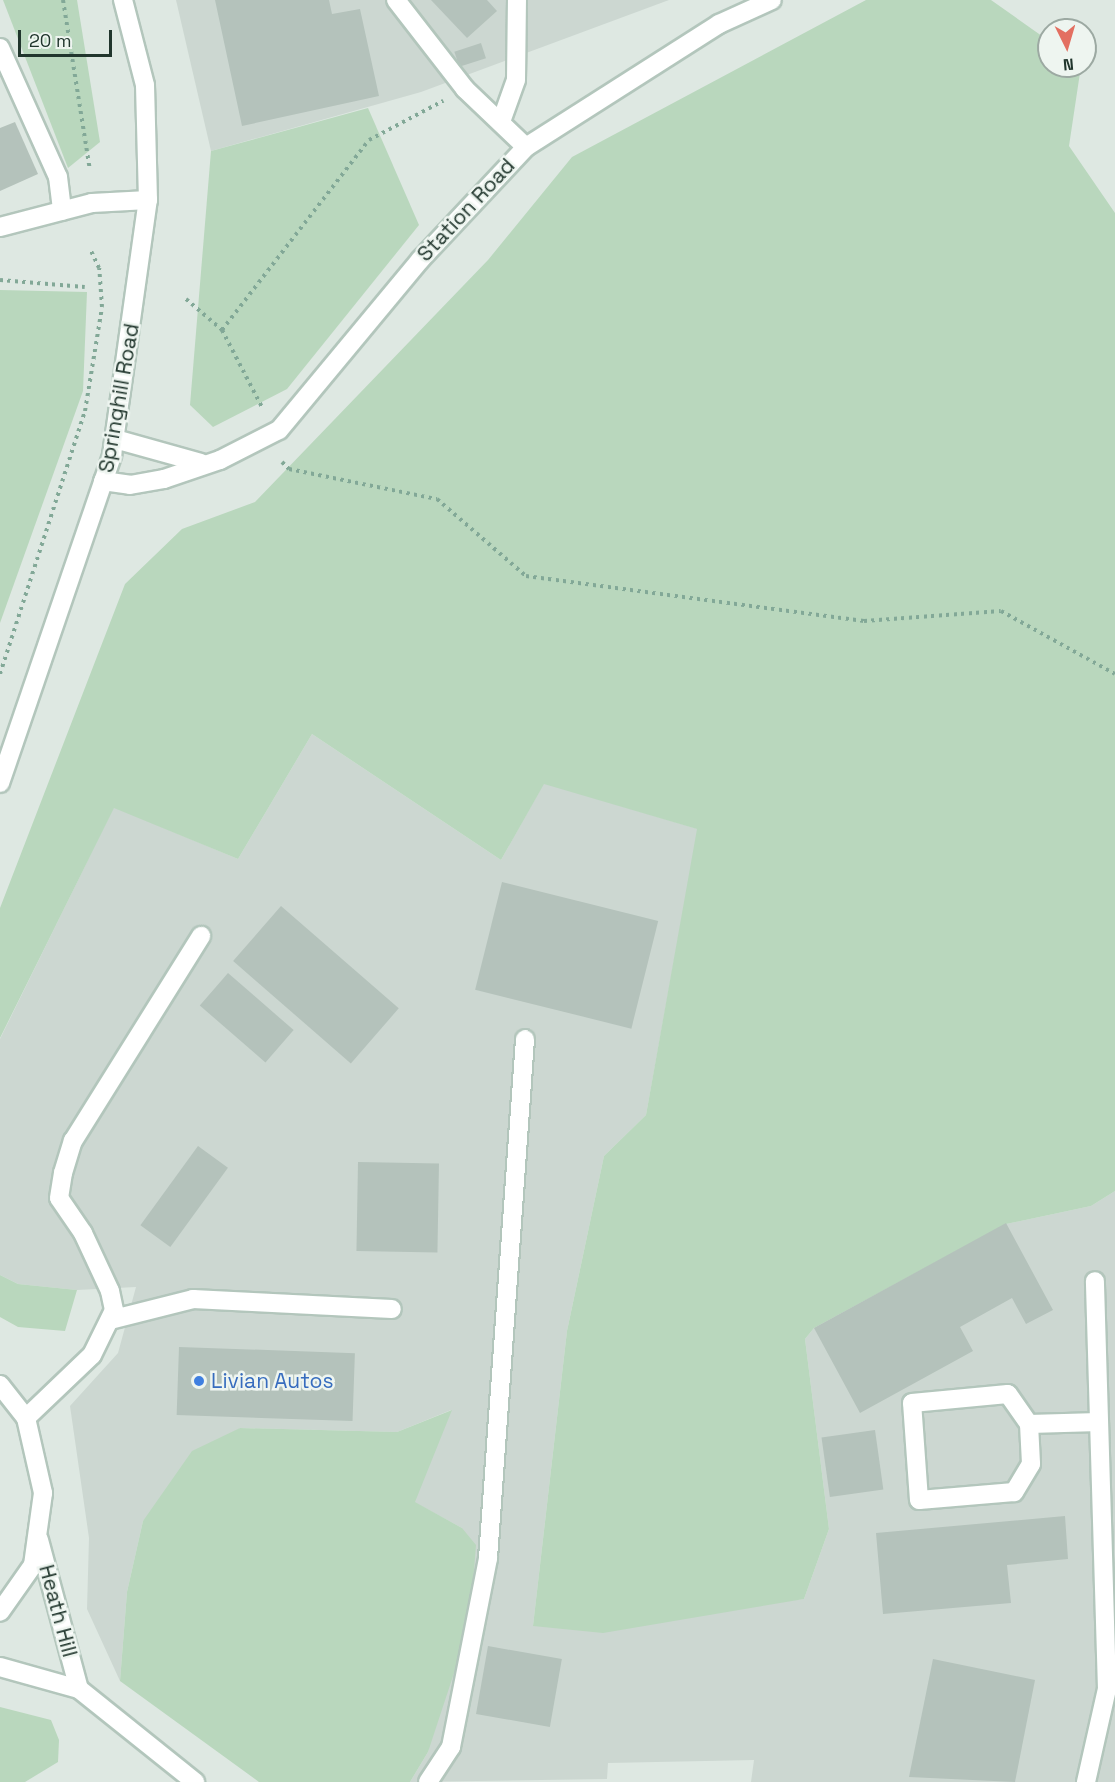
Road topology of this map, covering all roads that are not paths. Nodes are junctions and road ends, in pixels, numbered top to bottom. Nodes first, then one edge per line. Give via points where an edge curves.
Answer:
1 (123, 0) edge
2 (396, 0) edge
3 (517, 0) edge
4 (772, 0) edge
5 (0, 48) edge
6 (502, 119) junction
7 (526, 147) junction
8 (147, 200) junction
9 (62, 211) junction
10 (0, 227) edge
11 (114, 439) junction
12 (201, 463) junction
13 (103, 481) junction
14 (0, 783) edge
15 (201, 936) dead end
16 (525, 1039) dead end
17 (1095, 1281) dead end
18 (392, 1309) dead end
19 (110, 1320) junction
20 (0, 1386) edge
21 (27, 1418) junction
22 (1099, 1422) junction
23 (1029, 1424) junction
24 (1107, 1448) edge
25 (37, 1532) junction
26 (0, 1612) edge
27 (0, 1666) edge
28 (79, 1689) junction
29 (195, 1782) edge
30 (428, 1782) edge
31 (1086, 1782) edge

1 - 8 street, Springhill Road via 146,85
2 - 6 street via 465,88
3 - 6 street via 516,80
4 - 7 street, Station Road via 718,24
5 - 9 street via 58,177
6 - 7 street
7 - 12 street, Station Road via 420,260 279,430 220,460
8 - 9 street
8 - 11 street, Springhill Road
9 - 10 street
11 - 12 street
11 - 13 street, Springhill Road
12 - 13 street, Station Road via 147,482
13 - 14 street, Springhill Road
15 - 19 street via 73,1141 63,1173 58,1198 83,1233 110,1291
16 - 30 street via 488,1558 451,1747
17 - 22 street
18 - 19 street via 193,1299
19 - 21 street via 92,1355
20 - 21 street
21 - 25 street via 43,1492
22 - 23 street
22 - 24 street
23 - 23 street via 1008,1394 912,1403 919,1500 1014,1492 1031,1464
24 - 31 street via 1107,1689
25 - 26 street via 33,1565
25 - 28 street, Heath Hill
27 - 28 street, Heath Hill
28 - 29 street, Heath Hill

